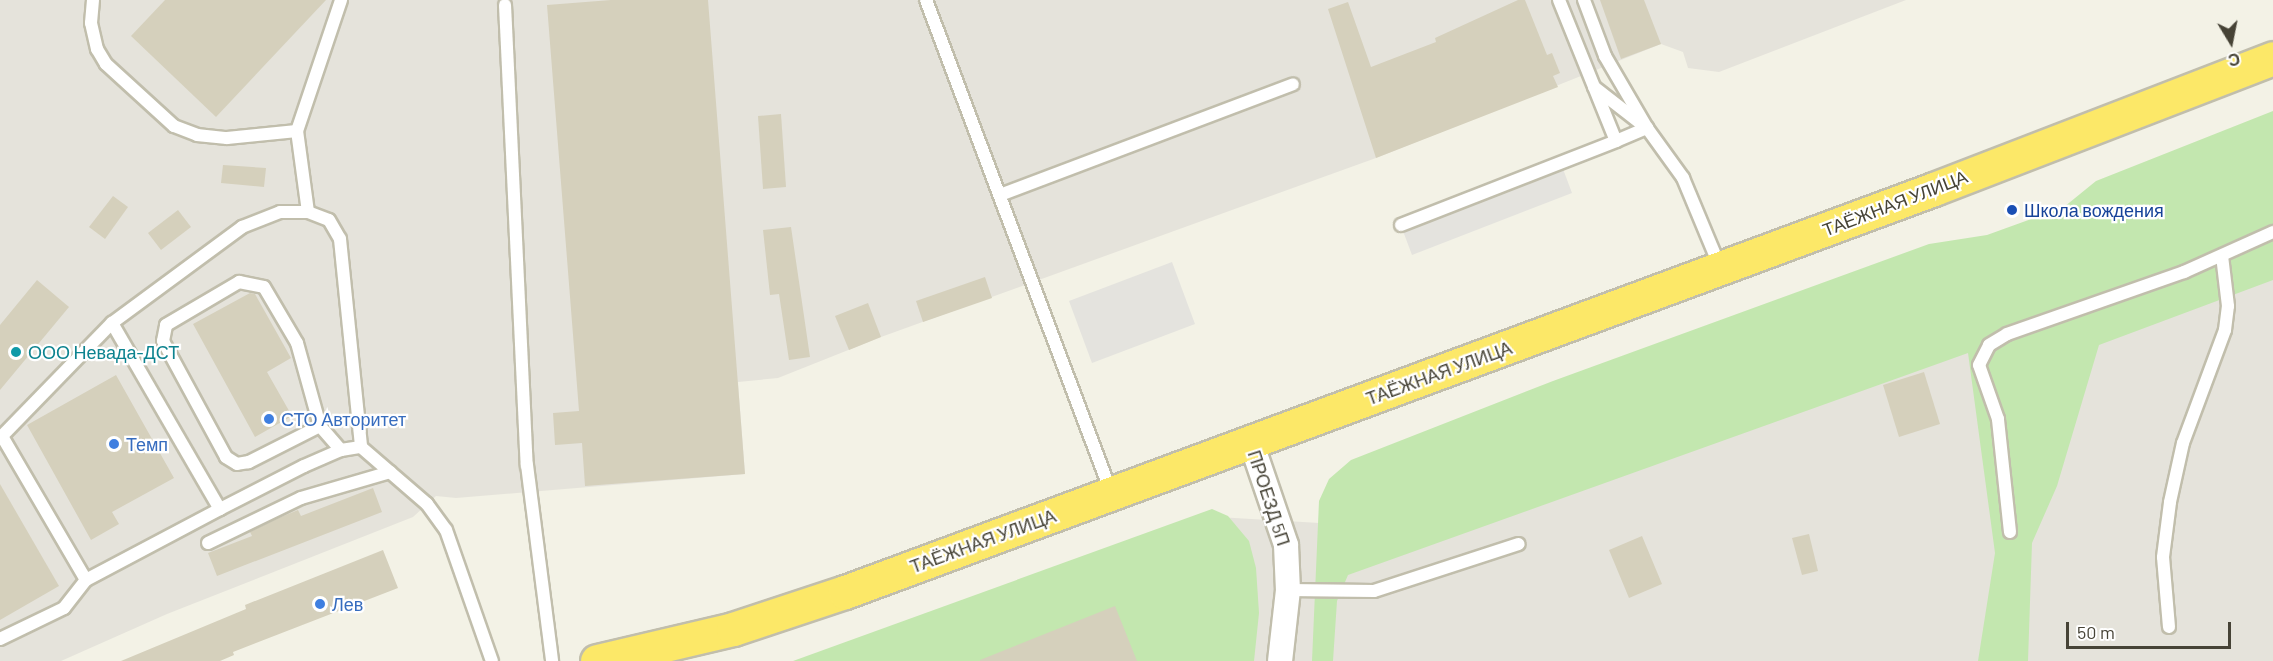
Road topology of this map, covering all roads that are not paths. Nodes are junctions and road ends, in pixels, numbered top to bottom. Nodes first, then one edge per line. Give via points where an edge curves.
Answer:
1 (93, 0) edge
2 (341, 0) edge
3 (926, 0) edge
4 (1559, 0) edge
5 (1584, 0) edge
6 (506, 5) dead end
7 (2273, 58) edge
8 (1293, 84) dead end
9 (1593, 86) junction
10 (1647, 128) junction
11 (297, 131) junction
12 (1616, 141) junction
13 (1000, 195) junction
14 (308, 212) junction
15 (1401, 225) dead end
16 (2273, 232) edge
17 (2222, 256) junction
18 (1721, 269) junction
19 (112, 323) junction
20 (320, 426) junction
21 (1, 437) edge
22 (1251, 442) junction
23 (361, 447) junction
24 (341, 450) junction
25 (390, 472) junction
26 (1111, 493) junction
27 (220, 509) junction
28 (2010, 532) dead end
29 (208, 543) dead end
30 (1519, 544) dead end
31 (86, 580) junction
32 (1288, 590) junction
33 (2169, 627) dead end
34 (0, 639) edge
35 (492, 661) edge
36 (552, 661) edge
37 (597, 661) edge
38 (1280, 661) edge

1 - 11 lane via 91,23 106,64 174,126 227,138
2 - 11 lane
3 - 13 lane
4 - 9 lane
5 - 10 lane via 1605,56
6 - 36 lane via 528,474
7 - 18 highway, ТАЁЖНАЯ УЛИЦА
8 - 13 lane
9 - 10 lane
9 - 12 lane
10 - 12 lane
10 - 18 lane via 1683,178
11 - 14 lane
12 - 15 lane
13 - 26 lane
14 - 19 lane via 280,212 242,227
14 - 23 lane via 328,220 340,239
16 - 17 lane
17 - 28 lane via 2007,334 1982,354 1982,378 1998,418
17 - 33 lane via 2228,306 2225,330 2183,443 2170,501 2163,557
18 - 22 highway, ТАЁЖНАЯ УЛИЦА
19 - 21 lane
19 - 27 lane
20 - 20 lane via 297,342 264,287 240,282 166,325 163,341 226,457 237,464 249,462
20 - 24 lane
21 - 31 lane
22 - 26 highway, ТАЁЖНАЯ УЛИЦА
22 - 32 street, ПРОЕЗД 5П via 1281,526
23 - 24 lane
23 - 25 lane
24 - 27 lane
25 - 29 lane via 301,498
25 - 35 lane via 427,504 446,530
26 - 37 highway, ТАЁЖНАЯ УЛИЦА via 784,613
27 - 31 lane
30 - 32 lane via 1374,591
31 - 34 lane via 64,608
32 - 38 street, ПРОЕЗД 5П

